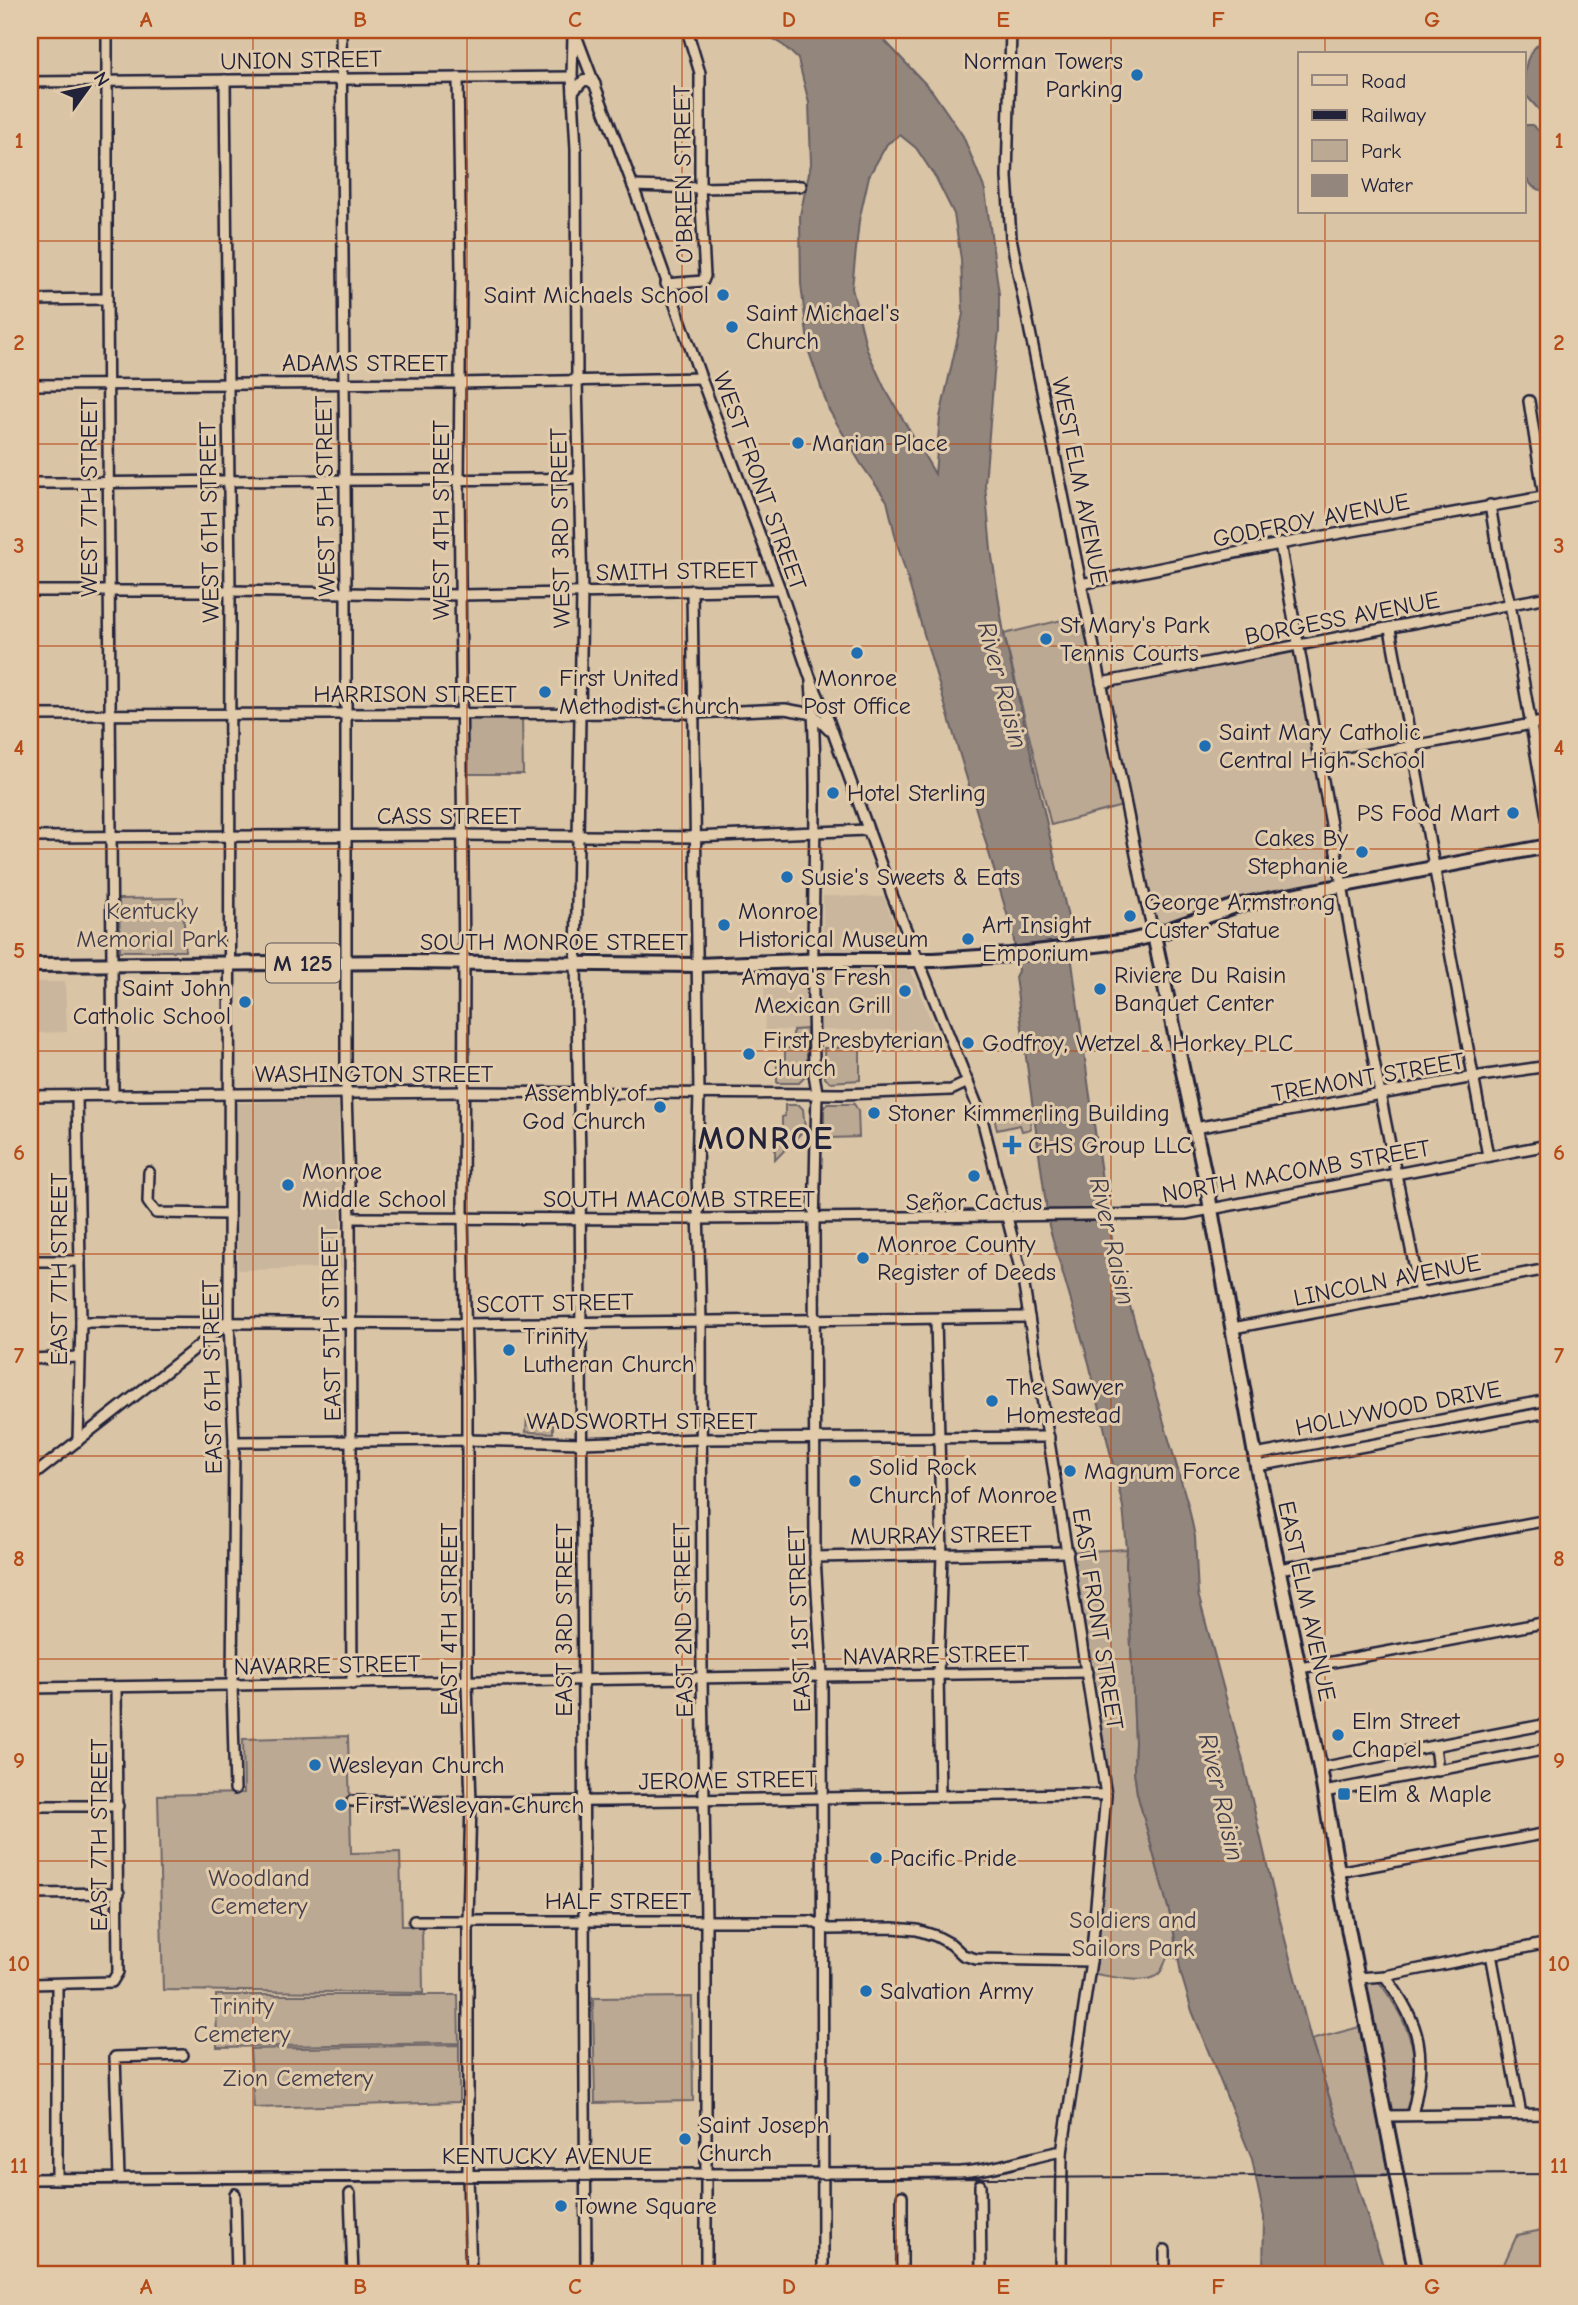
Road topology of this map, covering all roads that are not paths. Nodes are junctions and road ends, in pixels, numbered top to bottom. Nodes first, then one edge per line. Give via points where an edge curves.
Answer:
1 (107, 30) edge
2 (341, 30) edge
3 (574, 30) edge
4 (687, 30) edge
5 (1011, 30) edge
6 (572, 77) junction
7 (458, 78) junction
8 (342, 79) junction
9 (225, 80) junction
10 (107, 81) junction
11 (30, 82) edge
12 (595, 84) junction
13 (573, 92) junction
14 (634, 186) junction
15 (801, 186) dead end
16 (700, 188) junction
17 (666, 284) junction
18 (107, 299) junction
19 (30, 300) edge
20 (701, 378) junction
21 (577, 380) junction
22 (227, 383) junction
23 (343, 383) junction
24 (460, 383) junction
25 (107, 384) junction
26 (30, 385) edge
27 (1529, 401) dead end
28 (579, 478) junction
29 (228, 481) junction
30 (344, 481) junction
31 (459, 481) junction
32 (30, 483) edge
33 (108, 483) junction
34 (1546, 496) edge
35 (1490, 505) junction
36 (1280, 544) junction
37 (1081, 584) junction
38 (780, 589) junction
39 (692, 590) junction
40 (30, 591) edge
41 (230, 591) junction
42 (108, 592) junction
43 (582, 592) junction
44 (346, 594) junction
45 (460, 595) junction
46 (1548, 597) edge
47 (1510, 604) junction
48 (1390, 629) junction
49 (1298, 645) junction
50 (810, 677) junction
51 (1101, 683) junction
52 (346, 713) junction
53 (461, 713) junction
54 (579, 713) junction
55 (694, 713) junction
56 (30, 715) edge
57 (228, 715) junction
58 (813, 715) junction
59 (111, 716) junction
60 (1548, 720) edge
61 (1530, 724) junction
62 (833, 736) junction
63 (1412, 746) junction
64 (1321, 763) junction
65 (1548, 823) edge
66 (867, 830) junction
67 (815, 832) junction
68 (462, 835) junction
69 (579, 835) junction
70 (112, 836) junction
71 (344, 836) junction
72 (30, 837) edge
73 (229, 837) junction
74 (694, 837) junction
75 (1548, 846) edge
76 (1436, 868) junction
77 (1343, 885) junction
78 (1154, 935) junction
79 (911, 945) joint
80 (918, 960) junction
81 (464, 962) junction
82 (813, 962) junction
83 (345, 963) junction
84 (111, 964) junction
85 (228, 964) junction
86 (576, 964) junction
87 (30, 965) edge
88 (697, 965) junction
89 (1548, 1066) edge
90 (1474, 1077) junction
91 (968, 1082) junction
92 (817, 1092) junction
93 (346, 1093) junction
94 (463, 1093) junction
95 (579, 1093) junction
96 (699, 1093) junction
97 (228, 1094) junction
98 (1380, 1094) junction
99 (30, 1096) edge
100 (77, 1096) junction
101 (113, 1096) junction
102 (1195, 1128) junction
103 (1548, 1145) edge
104 (1488, 1156) junction
105 (149, 1172) dead end
106 (1396, 1173) junction
107 (1211, 1209) junction
108 (229, 1214) junction
109 (1008, 1214) junction
110 (463, 1217) junction
111 (350, 1218) junction
112 (815, 1218) junction
113 (581, 1219) junction
114 (698, 1219) junction
115 (30, 1261) edge
116 (80, 1261) junction
117 (1548, 1269) edge
118 (1420, 1294) junction
119 (1029, 1317) junction
120 (936, 1320) junction
121 (81, 1321) junction
122 (701, 1321) junction
123 (816, 1321) junction
124 (229, 1322) junction
125 (351, 1322) junction
126 (581, 1322) junction
127 (467, 1324) junction
128 (1233, 1328) junction
129 (79, 1357) junction
130 (30, 1359) edge
131 (1548, 1400) edge
132 (1548, 1412) edge
133 (1049, 1437) junction
134 (940, 1438) junction
135 (701, 1439) junction
136 (815, 1439) junction
137 (467, 1440) junction
138 (78, 1441) junction
139 (234, 1442) junction
140 (352, 1442) junction
141 (582, 1443) junction
142 (1256, 1461) junction
143 (30, 1478) edge
144 (1548, 1521) edge
145 (1068, 1552) junction
146 (942, 1555) junction
147 (815, 1557) junction
148 (1279, 1569) junction
149 (1548, 1622) edge
150 (1300, 1668) junction
151 (1087, 1672) junction
152 (938, 1674) junction
153 (822, 1675) junction
154 (702, 1678) junction
155 (583, 1681) junction
156 (467, 1683) junction
157 (352, 1684) junction
158 (232, 1685) junction
159 (116, 1687) junction
160 (30, 1688) edge
161 (1548, 1724) edge
162 (1435, 1746) junction
163 (1548, 1749) edge
164 (1320, 1768) junction
165 (1438, 1771) junction
166 (235, 1789) dead end
167 (1324, 1793) junction
168 (940, 1796) junction
169 (1106, 1796) junction
170 (821, 1797) junction
171 (705, 1800) junction
172 (352, 1801) dead end
173 (471, 1802) junction
174 (584, 1803) junction
175 (30, 1806) edge
176 (118, 1806) junction
177 (1548, 1833) edge
178 (1338, 1872) junction
179 (119, 1893) junction
180 (30, 1894) edge
181 (414, 1920) dead end
182 (468, 1920) junction
183 (706, 1920) junction
184 (585, 1922) junction
185 (822, 1924) junction
186 (1548, 1943) edge
187 (1491, 1954) junction
188 (1091, 1961) junction
189 (1385, 1976) junction
190 (1358, 1978) junction
191 (57, 1983) junction
192 (30, 1984) edge
193 (183, 2055) dead end
194 (1521, 2113) junction
195 (1548, 2114) edge
196 (1412, 2115) junction
197 (1385, 2116) junction
198 (1062, 2153) junction
199 (822, 2172) junction
200 (587, 2175) junction
201 (705, 2175) junction
202 (468, 2176) junction
203 (119, 2178) junction
204 (30, 2179) edge
205 (57, 2179) junction
206 (980, 2185) dead end
207 (235, 2194) dead end
208 (350, 2194) dead end
209 (902, 2196) dead end
210 (1165, 2250) dead end
211 (237, 2275) edge
212 (353, 2275) edge
213 (471, 2275) edge
214 (586, 2275) edge
215 (706, 2275) edge
216 (823, 2275) edge
217 (902, 2275) edge
218 (981, 2275) edge
219 (1061, 2275) edge
220 (1165, 2275) edge
221 (1416, 2275) edge

1 - 10 street, WEST 7TH STREET
2 - 8 street, WEST 5TH STREET
3 - 6 street, WEST 3RD STREET
3 - 12 street, WEST FRONT STREET
4 - 16 street, O'BRIEN STREET via 700,73
5 - 37 street, WEST ELM AVENUE via 1007,177 1011,238
6 - 7 street, UNION STREET
6 - 13 street, WEST 3RD STREET
7 - 8 street, UNION STREET
7 - 24 street, WEST 4TH STREET
8 - 9 street, UNION STREET
8 - 23 street, WEST 5TH STREET
9 - 10 street, UNION STREET
9 - 22 street, WEST 6TH STREET
10 - 11 street, UNION STREET
10 - 18 street, WEST 7TH STREET
12 - 13 street via 583,81
12 - 14 street, WEST FRONT STREET
13 - 21 street, WEST 3RD STREET
14 - 16 street
14 - 17 street, WEST FRONT STREET
15 - 16 street
16 - 17 street, O'BRIEN STREET via 704,282
17 - 20 street, WEST FRONT STREET
18 - 19 street
18 - 25 street, WEST 7TH STREET
20 - 21 street, ADAMS STREET
20 - 38 street, WEST FRONT STREET
21 - 24 street, ADAMS STREET
21 - 28 street, WEST 3RD STREET
22 - 23 street, ADAMS STREET
22 - 25 street, ADAMS STREET
22 - 29 street, WEST 6TH STREET
23 - 24 street, ADAMS STREET
23 - 30 street, WEST 5TH STREET
24 - 31 street, WEST 4TH STREET
25 - 26 street, ADAMS STREET
25 - 33 street, WEST 7TH STREET
27 - 34 street
28 - 31 street
28 - 43 street, WEST 3RD STREET
29 - 30 street
29 - 33 street
29 - 41 street, WEST 6TH STREET
30 - 31 street
30 - 44 street, WEST 5TH STREET
31 - 45 street, WEST 4TH STREET
32 - 33 street
33 - 42 street, WEST 7TH STREET
34 - 35 street, GODFROY AVENUE
35 - 36 street, GODFROY AVENUE
35 - 47 street
36 - 37 street, GODFROY AVENUE
36 - 49 street
37 - 51 street, WEST ELM AVENUE
38 - 39 street, SMITH STREET
38 - 50 street, WEST FRONT STREET
39 - 43 street, SMITH STREET
39 - 55 street, EAST 2ND STREET
40 - 42 street, SMITH STREET
41 - 42 street, SMITH STREET
41 - 44 street, SMITH STREET
41 - 57 street, WEST 6TH STREET
42 - 59 street, WEST 7TH STREET
43 - 45 street, SMITH STREET
43 - 54 street, WEST 3RD STREET
44 - 45 street, SMITH STREET
44 - 52 street, WEST 5TH STREET
45 - 53 street, WEST 4TH STREET
46 - 47 street, BORGESS AVENUE
47 - 48 street, BORGESS AVENUE
47 - 61 street
48 - 49 street, BORGESS AVENUE
48 - 63 street
49 - 51 street, BORGESS AVENUE
49 - 64 street
50 - 58 street, EAST 1ST STREET
50 - 62 street, WEST FRONT STREET
51 - 78 street, WEST ELM AVENUE
52 - 53 street, HARRISON STREET
52 - 57 street, HARRISON STREET
52 - 71 street, WEST 5TH STREET
53 - 54 street, HARRISON STREET
53 - 68 street, WEST 4TH STREET
54 - 55 street, HARRISON STREET
54 - 69 street, WEST 3RD STREET
55 - 58 street, HARRISON STREET via 785,709
55 - 74 street, EAST 2ND STREET
56 - 59 street, HARRISON STREET
57 - 59 street, HARRISON STREET
57 - 73 street, WEST 6TH STREET
58 - 62 street
58 - 67 street, EAST 1ST STREET
59 - 70 street, WEST 7TH STREET
60 - 61 street
61 - 63 street
61 - 65 street
62 - 66 street, WEST FRONT STREET
63 - 64 street
63 - 76 street
64 - 77 street
66 - 67 street, CASS STREET
66 - 79 street, WEST FRONT STREET
67 - 74 street, CASS STREET
67 - 82 street, EAST 1ST STREET
68 - 69 street, CASS STREET
68 - 71 street, CASS STREET
68 - 81 street, WEST 4TH STREET
69 - 74 street, CASS STREET
69 - 86 street, WEST 3RD STREET
70 - 72 street, CASS STREET
70 - 73 street, CASS STREET
70 - 84 street, WEST 7TH STREET
71 - 73 street, CASS STREET
71 - 83 street, WEST 5TH STREET
73 - 85 street, WEST 6TH STREET
74 - 88 street, EAST 2ND STREET
75 - 76 main road, SOUTH MONROE STREET
76 - 77 main road, SOUTH MONROE STREET
76 - 90 street
77 - 78 main road, SOUTH MONROE STREET via 1236,906
77 - 98 street
78 - 80 main road, SOUTH MONROE STREET / M 125 via 1077,948
78 - 102 main road, EAST ELM AVENUE
79 - 80 street, EAST FRONT STREET
80 - 82 main road, SOUTH MONROE STREET / M 125
80 - 91 street, EAST FRONT STREET
81 - 83 main road, SOUTH MONROE STREET / M 125
81 - 86 main road, SOUTH MONROE STREET / M 125
81 - 94 street, EAST 4TH STREET
82 - 88 main road, SOUTH MONROE STREET / M 125
82 - 92 street, EAST 1ST STREET
83 - 85 main road, SOUTH MONROE STREET / M 125
83 - 93 street, EAST 5TH STREET
84 - 85 main road, SOUTH MONROE STREET / M 125
84 - 87 main road, SOUTH MONROE STREET / M 125
84 - 101 street
85 - 97 street, EAST 6TH STREET
86 - 88 main road, SOUTH MONROE STREET / M 125
86 - 95 street, EAST 3RD STREET
88 - 96 street, EAST 2ND STREET
89 - 90 street, TREMONT STREET
90 - 98 street, TREMONT STREET
90 - 104 street
91 - 92 street, WASHINGTON STREET via 951,1090
91 - 109 street, EAST FRONT STREET
92 - 96 street, WASHINGTON STREET
92 - 112 street, EAST 1ST STREET
93 - 94 street, WASHINGTON STREET
93 - 97 street, WASHINGTON STREET
93 - 111 street, EAST 5TH STREET
94 - 95 street, WASHINGTON STREET
94 - 110 street, EAST 4TH STREET
95 - 96 street, WASHINGTON STREET
95 - 113 street, EAST 3RD STREET
96 - 114 street, EAST 2ND STREET
97 - 101 street, WASHINGTON STREET
97 - 108 street, EAST 6TH STREET
98 - 102 street, TREMONT STREET
98 - 106 street
99 - 100 street, WASHINGTON STREET
100 - 101 street, WASHINGTON STREET
100 - 116 street, EAST 7TH STREET
102 - 107 main road, EAST ELM AVENUE
103 - 104 street, NORTH MACOMB STREET
104 - 106 street, NORTH MACOMB STREET
105 - 108 street via 148,1202 156,1213
106 - 107 street, NORTH MACOMB STREET
106 - 118 street
107 - 109 street, NORTH MACOMB STREET via 1112,1216
107 - 128 main road, EAST ELM AVENUE
108 - 124 street, EAST 6TH STREET
109 - 112 street, SOUTH MACOMB STREET
109 - 119 street, EAST FRONT STREET
110 - 111 street, SOUTH MACOMB STREET
110 - 113 street, SOUTH MACOMB STREET
110 - 127 street, EAST 4TH STREET
111 - 125 street, EAST 5TH STREET
112 - 114 street, SOUTH MACOMB STREET
112 - 123 street, EAST 1ST STREET
113 - 114 street, SOUTH MACOMB STREET
113 - 126 street, EAST 3RD STREET
114 - 122 street, EAST 2ND STREET
115 - 116 street
116 - 121 street, EAST 7TH STREET
117 - 118 street, LINCOLN AVENUE
118 - 128 street, LINCOLN AVENUE
119 - 120 street, SCOTT STREET
119 - 133 street, EAST FRONT STREET
120 - 123 street, SCOTT STREET
120 - 134 street
121 - 124 street, SCOTT STREET
121 - 129 street, EAST 7TH STREET
122 - 123 street, SCOTT STREET
122 - 126 street, SCOTT STREET
122 - 135 street, EAST 2ND STREET
123 - 136 street, EAST 1ST STREET
124 - 125 street, SCOTT STREET
124 - 138 street
124 - 139 street, EAST 6TH STREET
125 - 127 street, SCOTT STREET
125 - 140 street, EAST 5TH STREET
126 - 127 street, SCOTT STREET
126 - 141 street, EAST 3RD STREET
127 - 137 street, EAST 4TH STREET
128 - 142 main road, EAST ELM AVENUE
129 - 130 street
129 - 138 street, EAST 7TH STREET
131 - 142 street, HOLLYWOOD DRIVE
132 - 142 street, HOLLYWOOD DRIVE
133 - 134 street, WADSWORTH STREET
133 - 145 street, EAST FRONT STREET
134 - 136 street, WADSWORTH STREET
134 - 146 street
135 - 136 street, WADSWORTH STREET
135 - 141 street, WADSWORTH STREET
135 - 154 street, EAST 2ND STREET
136 - 147 street, EAST 1ST STREET
137 - 140 street, WADSWORTH STREET
137 - 141 street, WADSWORTH STREET
137 - 156 street, EAST 4TH STREET
138 - 143 street
139 - 140 street, WADSWORTH STREET
139 - 158 street, EAST 6TH STREET
140 - 157 street, EAST 5TH STREET
141 - 155 street, EAST 3RD STREET
142 - 148 main road, EAST ELM AVENUE
144 - 148 street
145 - 146 street, MURRAY STREET
145 - 151 street, EAST FRONT STREET
146 - 147 street, MURRAY STREET
146 - 152 street
147 - 153 street, EAST 1ST STREET
148 - 150 main road, EAST ELM AVENUE
149 - 150 street
150 - 164 main road, EAST ELM AVENUE
151 - 152 street, NAVARRE STREET
151 - 169 street, EAST FRONT STREET
152 - 153 street, NAVARRE STREET
152 - 168 street
153 - 154 street, NAVARRE STREET
153 - 170 street, EAST 1ST STREET
154 - 155 street, NAVARRE STREET
154 - 171 street, EAST 2ND STREET
155 - 156 street, NAVARRE STREET
155 - 174 street, EAST 3RD STREET
156 - 157 street, NAVARRE STREET
156 - 173 street, EAST 4TH STREET
157 - 158 street, NAVARRE STREET
158 - 159 street, NAVARRE STREET
158 - 166 street, EAST 6TH STREET
159 - 160 street, NAVARRE STREET
159 - 176 street, EAST 7TH STREET
161 - 162 street
162 - 164 street
162 - 165 street
163 - 165 street
164 - 167 main road, EAST ELM AVENUE
165 - 167 street
167 - 178 main road, EAST ELM AVENUE
168 - 169 street, JEROME STREET
168 - 170 street, JEROME STREET
169 - 188 street, EAST FRONT STREET
170 - 171 street, JEROME STREET
170 - 185 street, EAST 1ST STREET
171 - 174 street, JEROME STREET
171 - 183 street, EAST 2ND STREET
172 - 173 street, JEROME STREET
173 - 174 street, JEROME STREET
173 - 182 street, EAST 4TH STREET
174 - 184 street, EAST 3RD STREET
175 - 176 street
176 - 179 street, EAST 7TH STREET
177 - 178 street
178 - 190 main road, EAST ELM AVENUE
179 - 180 street
179 - 191 street, EAST 7TH STREET via 118,1972 112,1982
181 - 182 street, HALF STREET
182 - 184 street, HALF STREET
182 - 202 street, EAST 4TH STREET
183 - 184 street, HALF STREET
183 - 185 street, HALF STREET
183 - 201 street, EAST 2ND STREET
184 - 200 street, EAST 3RD STREET
185 - 188 street, HALF STREET via 830,1929 917,1930 976,1959
185 - 199 street, EAST 1ST STREET
186 - 187 street
187 - 189 street
187 - 194 street
188 - 198 street, EAST FRONT STREET
189 - 190 street
189 - 196 street via 1418,2034 1421,2070
190 - 197 main road, EAST ELM AVENUE
191 - 192 street
191 - 205 street
193 - 203 street via 115,2057
194 - 195 street
194 - 196 street
196 - 197 street
197 - 221 main road, EAST ELM AVENUE
198 - 199 street, KENTUCKY AVENUE via 974,2171
198 - 219 street, EAST FRONT STREET
199 - 201 street, KENTUCKY AVENUE
199 - 216 street, EAST 1ST STREET
200 - 201 street, KENTUCKY AVENUE
200 - 202 street, KENTUCKY AVENUE
200 - 214 street, EAST 3RD STREET
201 - 215 street, EAST 2ND STREET
202 - 203 street, KENTUCKY AVENUE
202 - 213 street, EAST 4TH STREET
203 - 205 street, KENTUCKY AVENUE
204 - 205 street, KENTUCKY AVENUE
206 - 218 street
207 - 211 street
208 - 212 street
209 - 217 street
210 - 220 street

